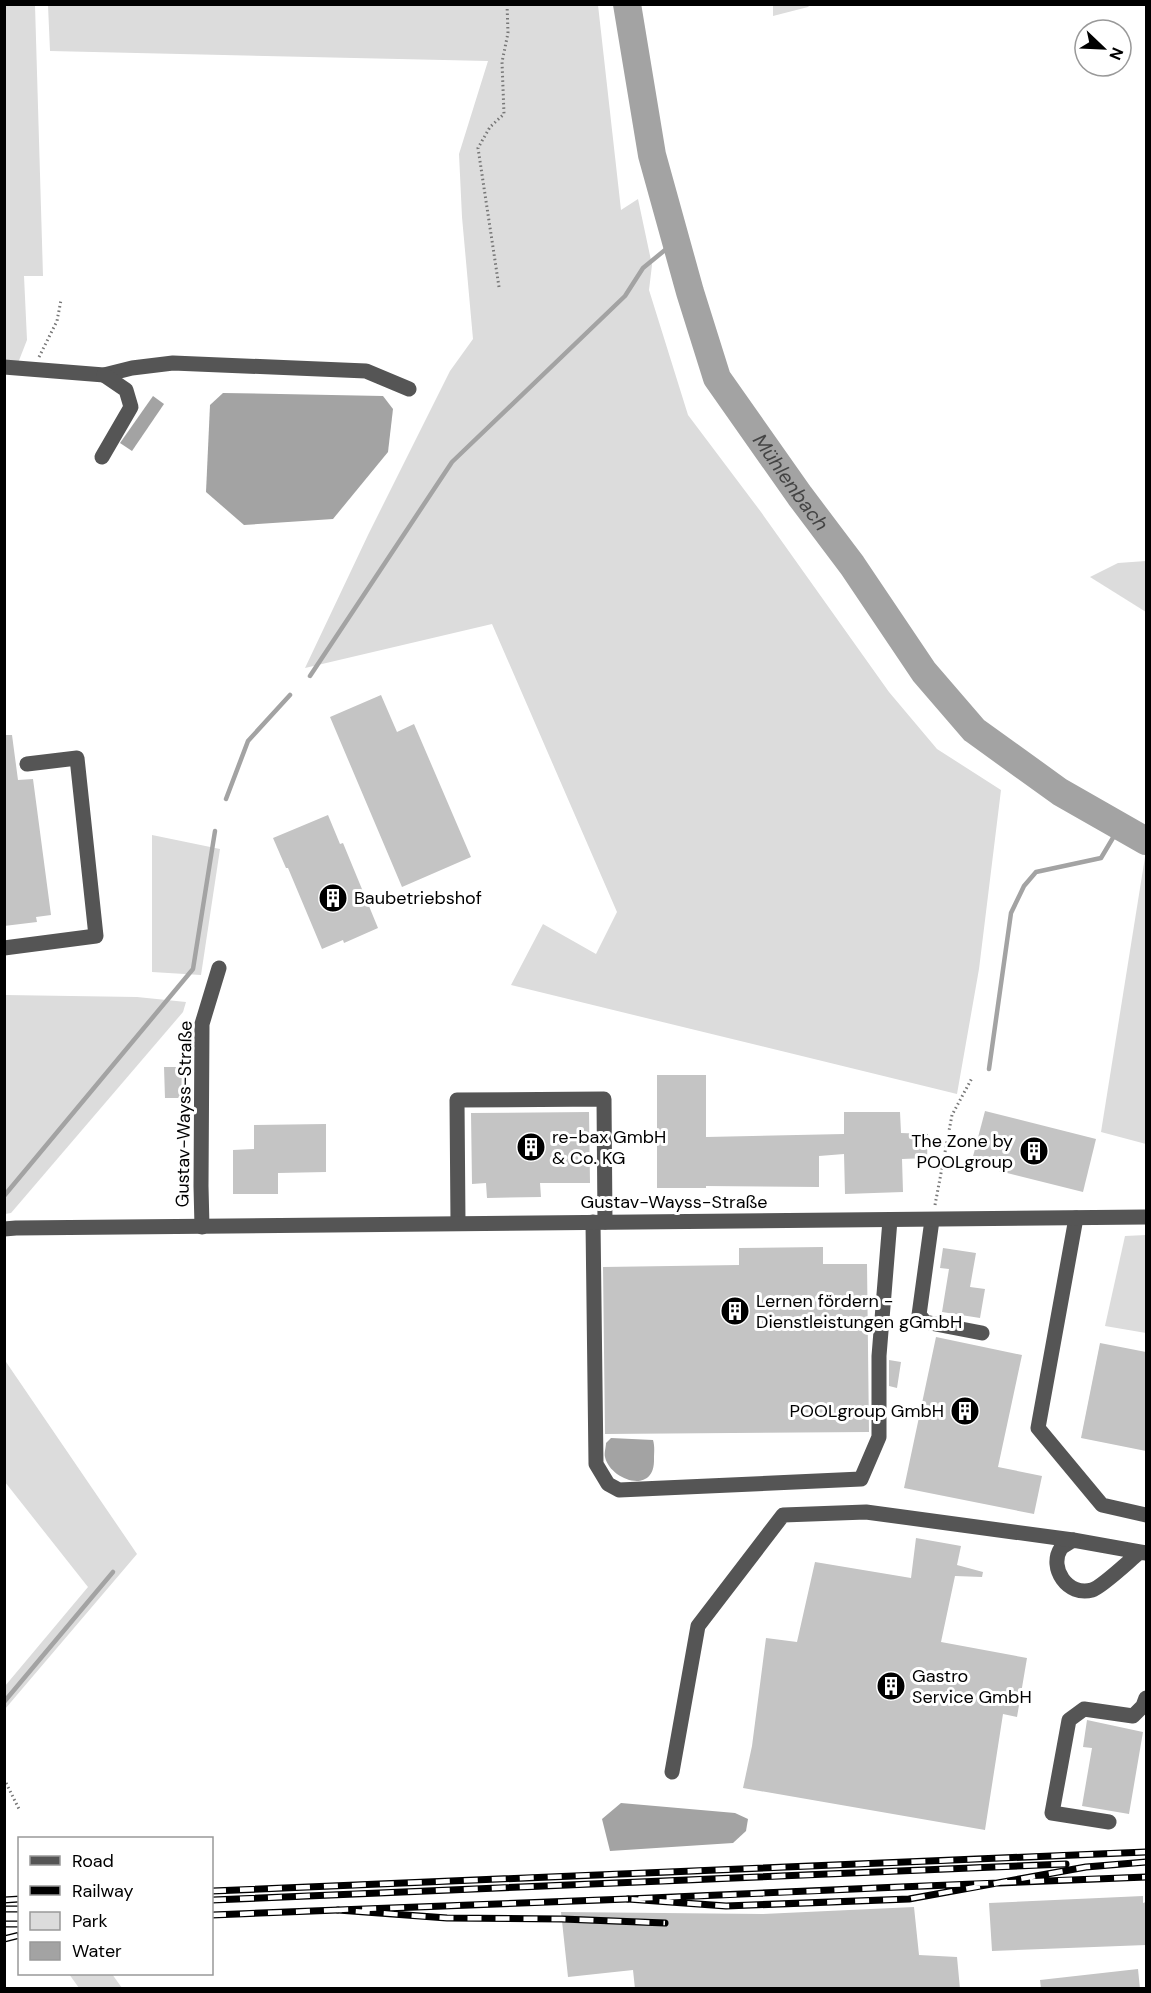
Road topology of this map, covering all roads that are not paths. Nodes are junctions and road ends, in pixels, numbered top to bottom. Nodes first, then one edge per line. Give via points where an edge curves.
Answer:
1 (4, 367) edge
2 (104, 375) junction
3 (409, 389) dead end
4 (102, 458) dead end
5 (27, 764) dead end
6 (4, 948) edge
7 (219, 968) dead end
8 (1146, 1217) edge
9 (1076, 1218) junction
10 (890, 1220) junction
11 (932, 1220) junction
12 (599, 1222) junction
13 (458, 1223) junction
14 (202, 1227) junction
15 (4, 1230) edge
16 (982, 1333) dead end
17 (1146, 1515) edge
18 (1073, 1540) junction
19 (1143, 1553) edge
20 (1146, 1699) edge
21 (672, 1772) dead end
22 (1109, 1822) dead end

1 - 2 street
2 - 3 street via 173,363 366,371
2 - 4 street via 126,390 130,407
5 - 6 street via 76,758 96,936
7 - 14 street, Gustav-Wayss-Straße via 202,1024
8 - 9 street, Gustav-Wayss-Straße
9 - 11 street, Gustav-Wayss-Straße
9 - 17 street via 1038,1428 1102,1504
10 - 11 street, Gustav-Wayss-Straße
10 - 12 street, Gustav-Wayss-Straße
10 - 12 street via 879,1356 879,1437 861,1479 619,1490 608,1484 596,1464
11 - 16 street via 919,1316 925,1322
12 - 13 street, Gustav-Wayss-Straße
12 - 13 street via 604,1099 457,1100
13 - 14 street, Gustav-Wayss-Straße
14 - 15 street, Gustav-Wayss-Straße
18 - 19 street
18 - 19 street via 1062,1547 1057,1570 1066,1585 1081,1590 1093,1590
18 - 21 street via 866,1512 783,1515 698,1626
20 - 22 street via 1133,1716 1084,1709 1069,1720 1052,1813

